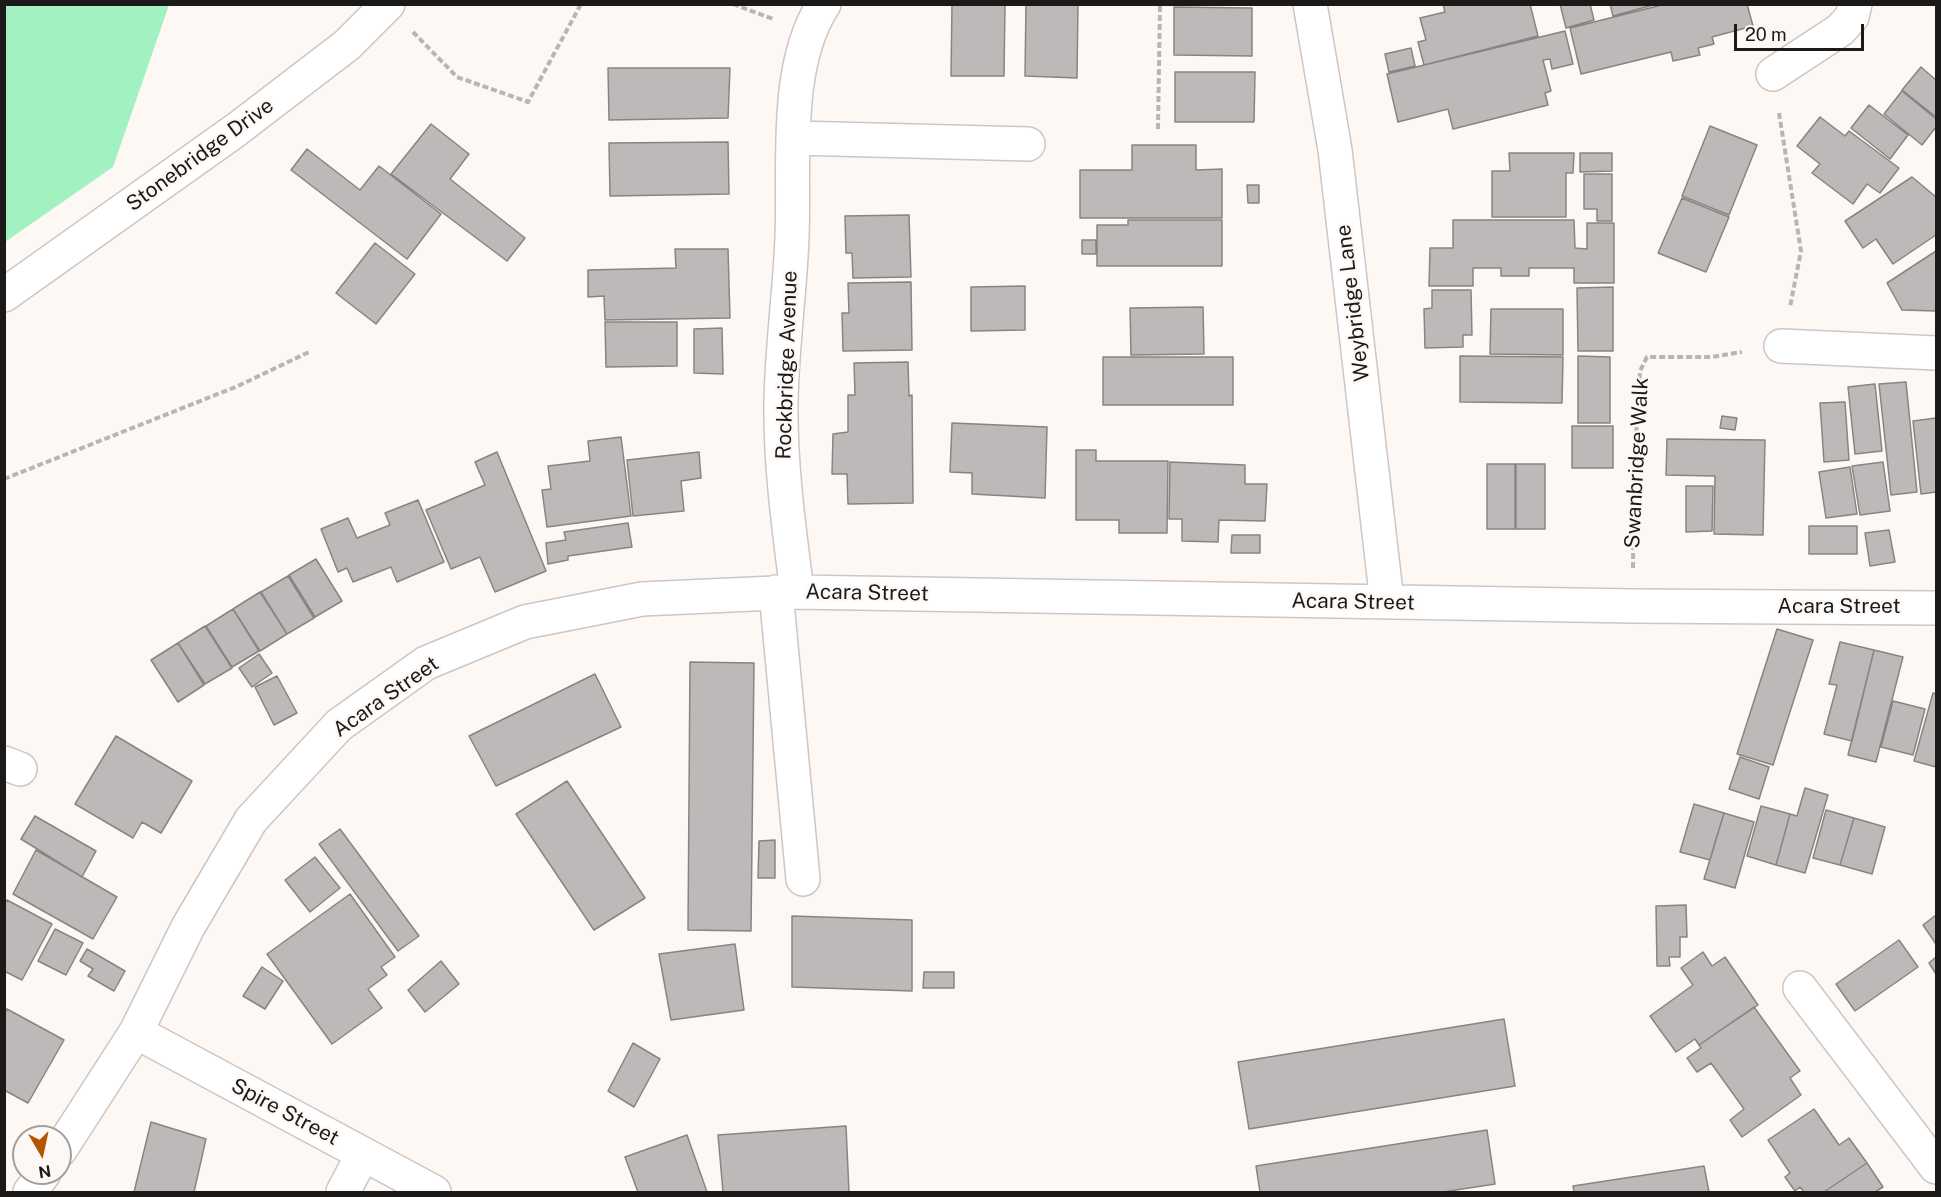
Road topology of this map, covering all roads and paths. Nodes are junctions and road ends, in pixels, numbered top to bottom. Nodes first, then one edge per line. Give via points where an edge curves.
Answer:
1 (580, 4) edge
2 (824, 4) edge
3 (1160, 4) edge
4 (1310, 4) edge
5 (1855, 4) edge
6 (388, 5) edge
7 (1773, 74) joint
8 (1158, 129) dead end
9 (795, 138) junction
10 (1028, 144) dead end
11 (4, 295) edge
12 (1781, 346) joint
13 (311, 351) dead end
14 (1936, 352) edge
15 (1711, 357) dead end
16 (4, 479) edge
17 (1633, 562) dead end
18 (787, 592) junction
19 (1387, 602) junction
20 (1936, 608) edge
21 (803, 879) dead end
22 (1800, 988) dead end
23 (136, 1032) junction
24 (72, 1131) edge
25 (363, 1154) junction
26 (1936, 1167) edge
27 (343, 1192) edge
28 (434, 1192) edge

1 - 6 path via 528,102 457,77
2 - 9 street, Rockbridge Avenue via 815,17 798,71
3 - 8 path
4 - 19 street, Weybridge Lane via 1335,150
5 - 7 street via 1852,17 1840,30
6 - 11 street, Stonebridge Drive via 347,45 254,116
7 - 12 path via 1801,251
9 - 10 street
9 - 18 street, Rockbridge Avenue via 781,400
12 - 14 street
13 - 16 path via 238,386
15 - 17 path, Swanbridge Walk via 1647,357 1640,371
18 - 19 street, Acara Street
18 - 21 street, Rockbridge Avenue
18 - 23 street, Acara Street via 642,599 525,622 426,663 339,725 251,820 188,927
19 - 20 street, Acara Street
22 - 26 street
23 - 24 street, Acara Street
23 - 25 street, Spire Street
25 - 27 street
25 - 28 street, Spire Street

